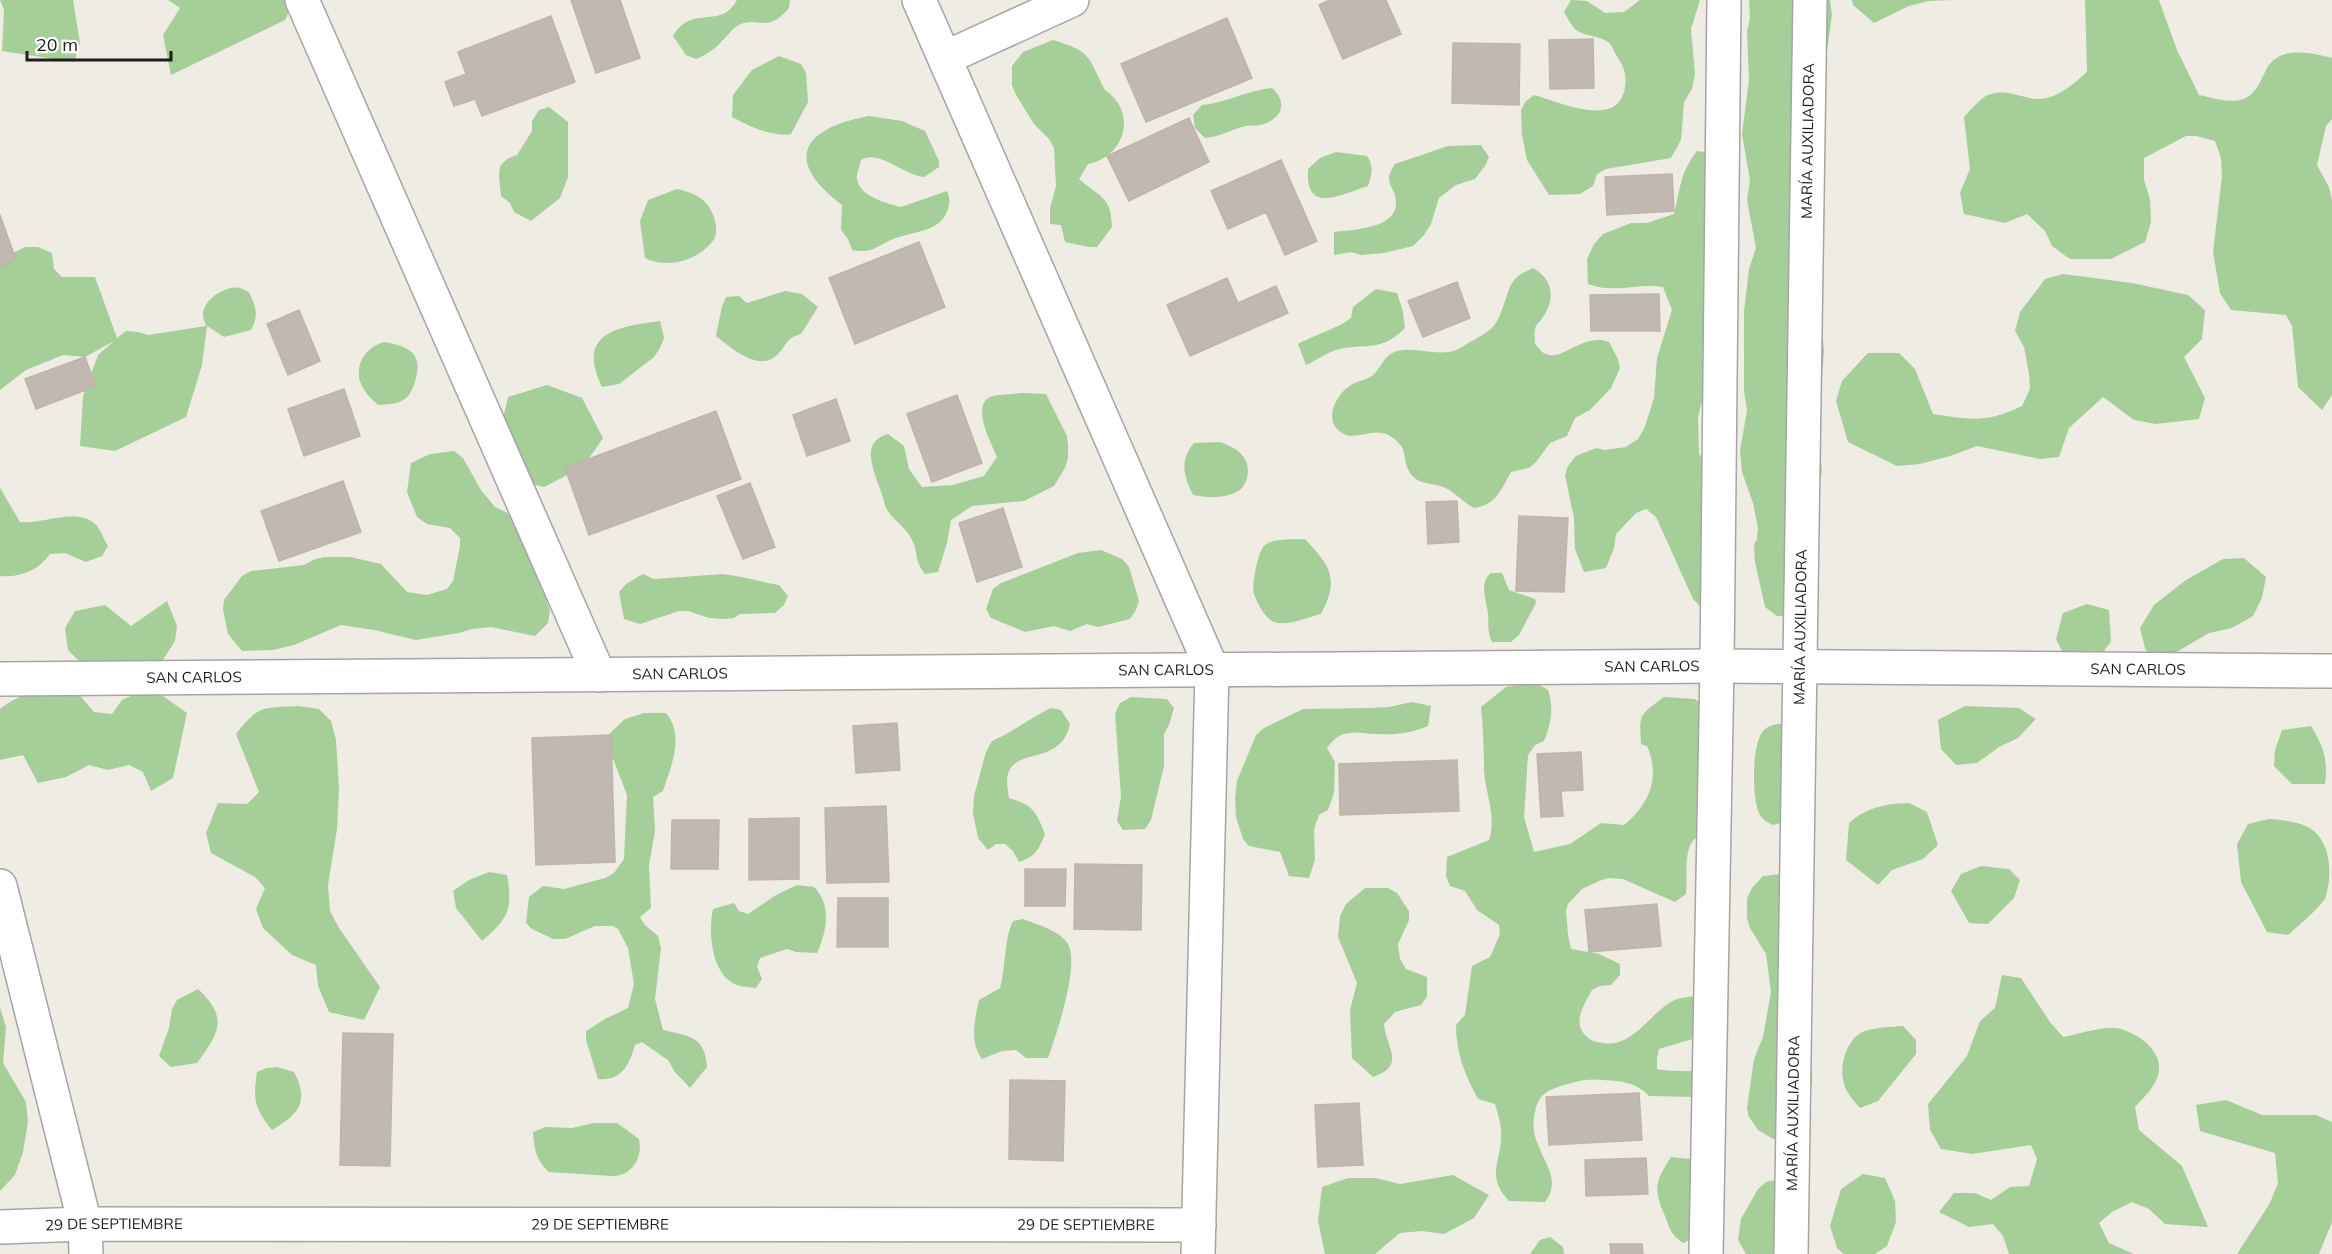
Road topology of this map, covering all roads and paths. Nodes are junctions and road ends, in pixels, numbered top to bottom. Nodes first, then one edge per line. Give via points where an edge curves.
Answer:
1 (302, 0) edge
2 (919, 0) edge
3 (1072, 0) edge
4 (1724, 0) edge
5 (1810, 0) edge
6 (945, 58) junction
7 (1717, 666) junction
8 (1799, 668) junction
9 (1212, 669) junction
10 (2332, 671) edge
11 (599, 675) junction
12 (0, 679) edge
13 (0, 886) edge
14 (0, 1227) edge
15 (85, 1239) edge
16 (1198, 1239) edge
17 (1706, 1254) edge
18 (1791, 1254) edge

1 - 11 street
2 - 6 street
3 - 6 street
4 - 7 street
5 - 8 street, MARÍA AUXILIADORA
6 - 9 street
7 - 8 street, SAN CARLOS
7 - 9 street, SAN CARLOS
7 - 17 street
8 - 10 street, SAN CARLOS
8 - 18 street, MARÍA AUXILIADORA
9 - 11 street, SAN CARLOS
9 - 16 street
11 - 12 street, SAN CARLOS
13 - 15 street
14 - 15 street, 29 DE SEPTIEMBRE
15 - 16 street, 29 DE SEPTIEMBRE

